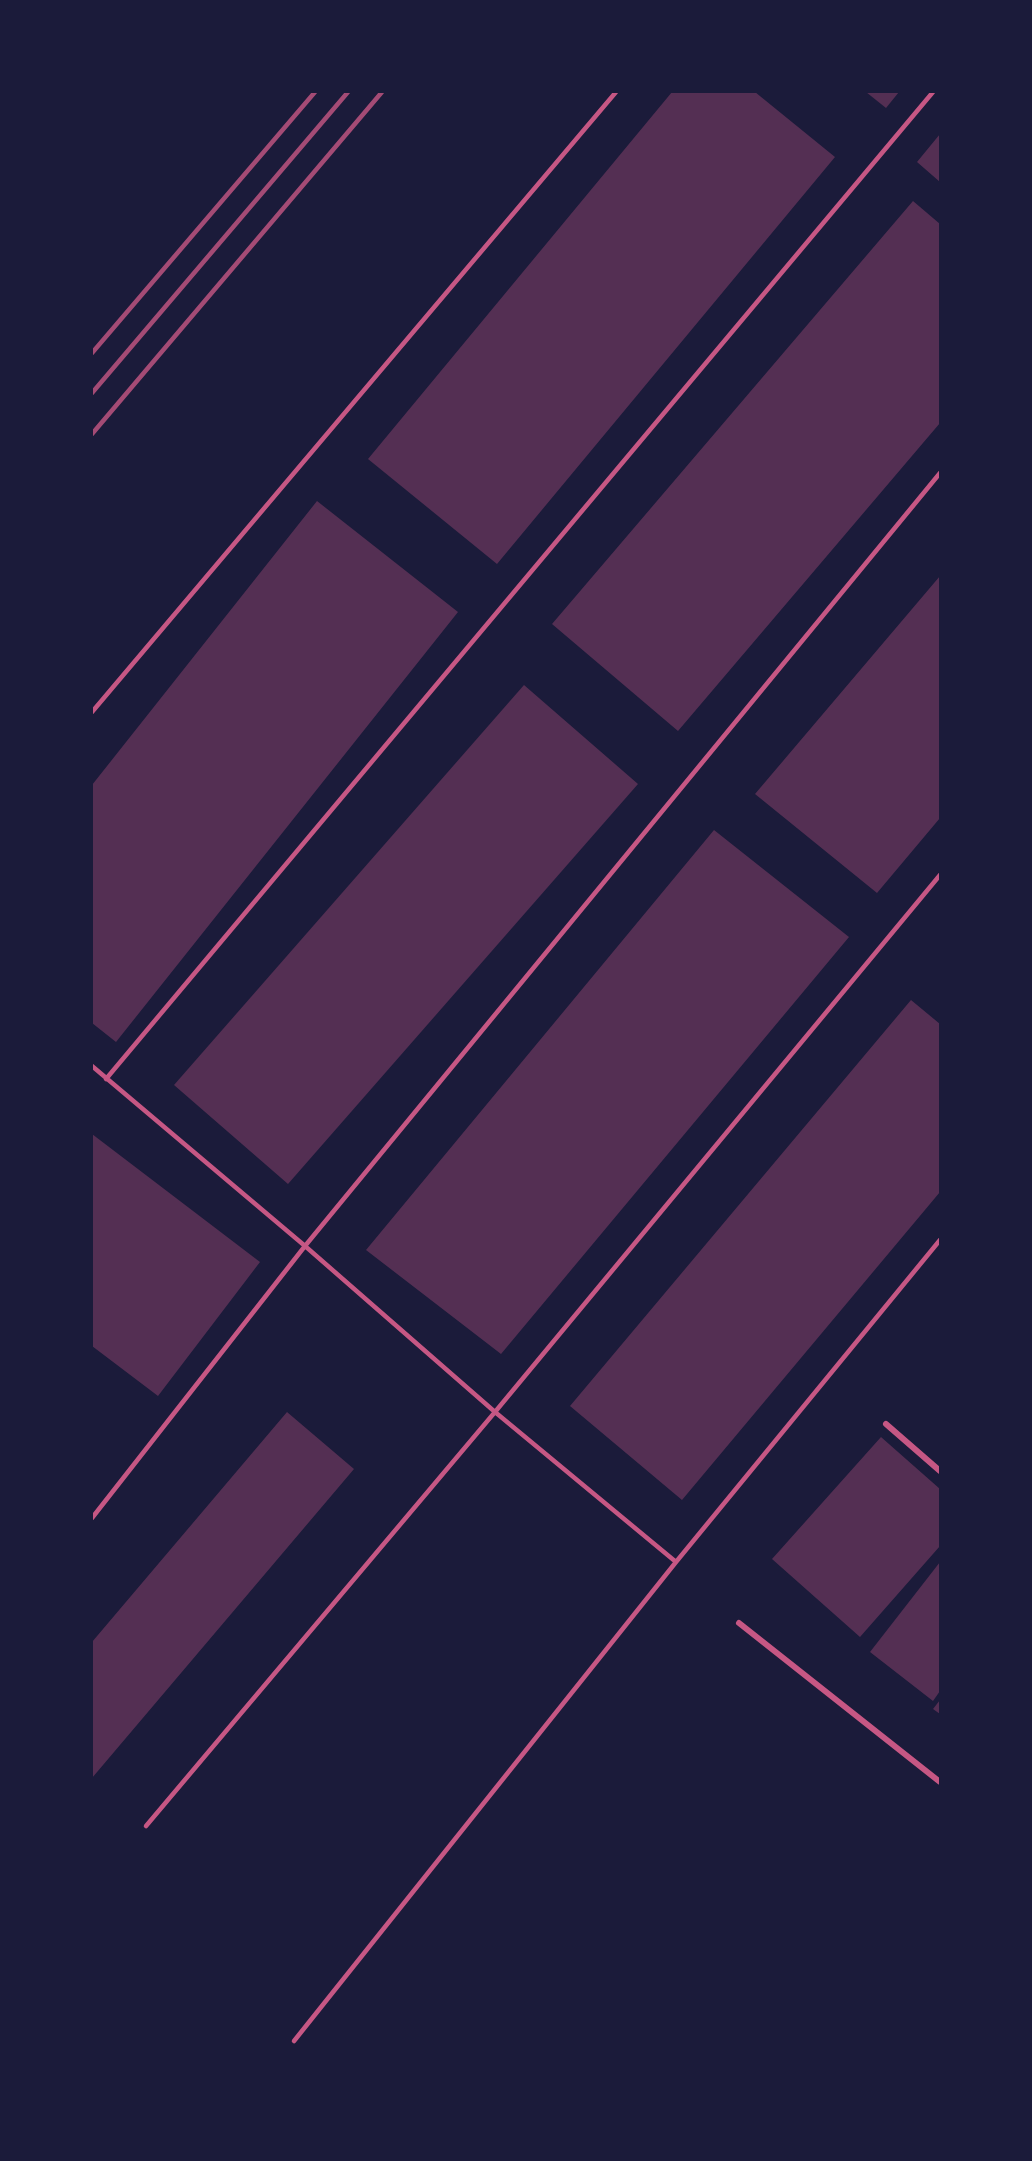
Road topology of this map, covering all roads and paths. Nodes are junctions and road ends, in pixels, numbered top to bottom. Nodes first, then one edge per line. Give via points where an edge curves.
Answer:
1 (616, 92) edge
2 (933, 92) edge
3 (940, 473) edge
4 (92, 712) edge
5 (940, 874) edge
6 (92, 1066) edge
7 (106, 1079) junction
8 (940, 1240) edge
9 (305, 1246) junction
10 (495, 1412) junction
11 (886, 1424) dead end
12 (940, 1471) edge
13 (92, 1518) edge
14 (676, 1562) junction
15 (739, 1623) dead end
16 (940, 1782) edge
17 (146, 1826) dead end
18 (294, 2041) dead end

1 - 4 lane
2 - 7 lane
3 - 9 lane
5 - 10 lane
6 - 7 lane
7 - 9 lane
8 - 14 lane
9 - 10 lane
9 - 13 lane
10 - 14 lane
10 - 17 lane
11 - 12 street
14 - 18 lane
15 - 16 street

